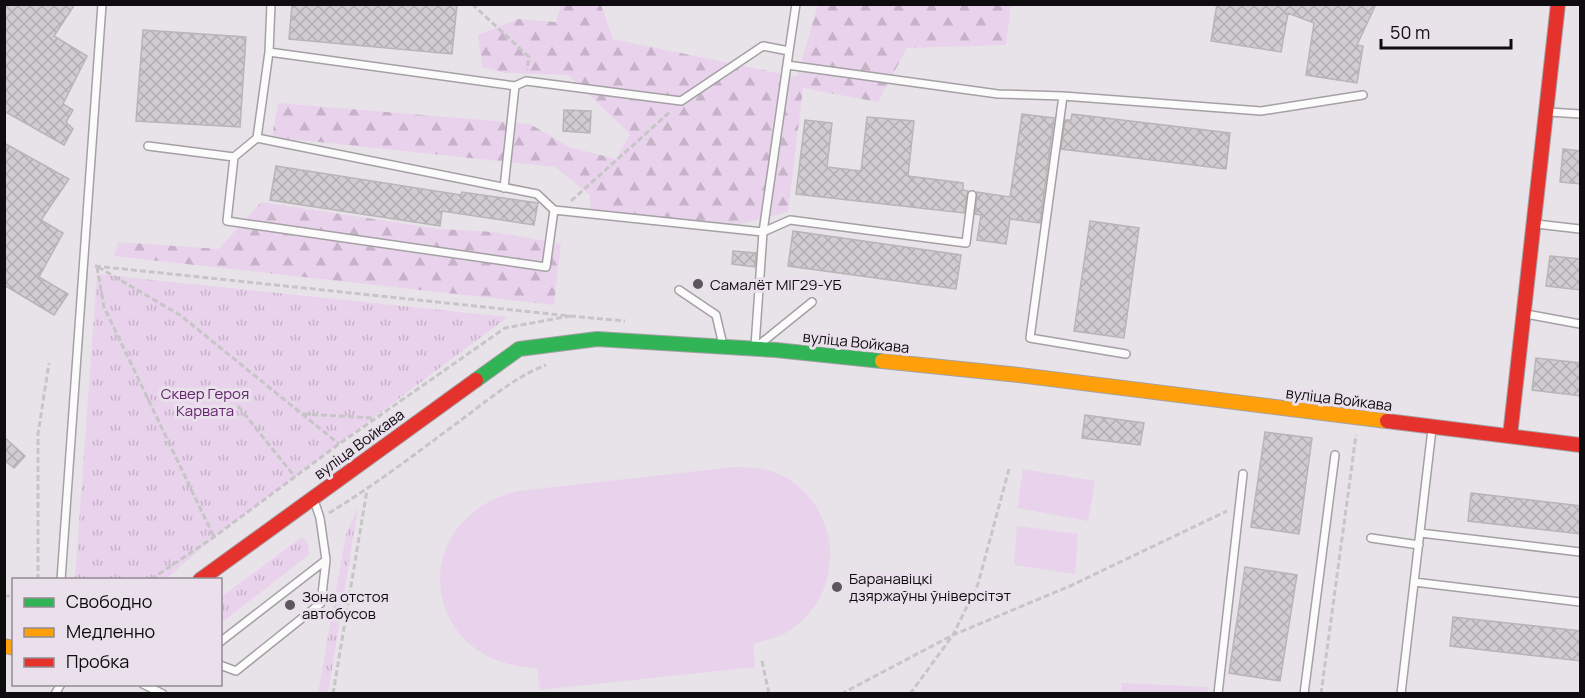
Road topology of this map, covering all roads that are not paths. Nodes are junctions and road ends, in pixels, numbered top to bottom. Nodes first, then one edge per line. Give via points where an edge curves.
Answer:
1 (102, 4) edge
2 (271, 4) edge
3 (796, 4) edge
4 (1558, 4) edge
5 (789, 51) junction
6 (269, 52) junction
7 (787, 65) junction
8 (515, 86) junction
9 (1363, 95) dead end
10 (1063, 96) junction
11 (1546, 111) junction
12 (1581, 114) edge
13 (257, 138) junction
14 (148, 146) dead end
15 (234, 157) junction
16 (504, 188) junction
17 (972, 195) dead end
18 (557, 210) junction
19 (1533, 224) junction
20 (1581, 229) edge
21 (763, 232) junction
22 (679, 290) dead end
23 (812, 302) dead end
24 (1523, 314) junction
25 (1581, 324) edge
26 (723, 347) junction
27 (754, 349) junction
28 (1126, 354) dead end
29 (1433, 427) junction
30 (1510, 436) junction
31 (1581, 445) edge
32 (1335, 455) dead end
33 (1243, 474) dead end
34 (314, 498) junction
35 (1420, 533) junction
36 (1371, 538) dead end
37 (1419, 545) junction
38 (1581, 552) edge
39 (326, 560) junction
40 (61, 578) edge
41 (201, 578) edge
42 (1414, 582) junction
43 (1581, 602) edge
44 (222, 640) edge
45 (222, 666) edge
46 (147, 686) edge
47 (163, 693) edge
48 (1218, 693) edge
49 (1304, 693) edge
50 (1401, 693) edge

1 - 40 lane
2 - 6 lane
3 - 5 lane
4 - 11 main road
5 - 7 lane
5 - 8 lane via 763,46 681,101 526,81
6 - 8 lane
6 - 13 lane
7 - 10 lane via 998,94
7 - 21 lane
8 - 16 lane
9 - 10 lane via 1261,111
10 - 28 lane via 1030,338
11 - 12 lane
11 - 19 main road
13 - 15 lane
13 - 16 lane
14 - 15 lane
15 - 18 lane via 227,221 546,267
16 - 18 lane via 537,194
17 - 21 lane via 966,243 790,220
18 - 21 lane
19 - 20 lane
19 - 24 main road
21 - 27 lane
22 - 26 lane via 717,315
23 - 27 lane
24 - 25 lane
24 - 30 main road
26 - 27 main road, вуліца Войкава
26 - 34 main road, вуліца Войкава via 597,339 519,350
27 - 29 main road, вуліца Войкава via 1019,375
29 - 30 main road, вуліца Войкава
29 - 35 lane
30 - 31 main road, вуліца Войкава
32 - 49 lane
33 - 48 lane
34 - 39 lane
34 - 41 main road, вуліца Войкава
35 - 37 lane
35 - 38 lane
36 - 37 lane
37 - 42 lane
39 - 44 lane
39 - 45 lane via 321,603 236,671
42 - 43 lane
42 - 50 lane
46 - 47 lane

